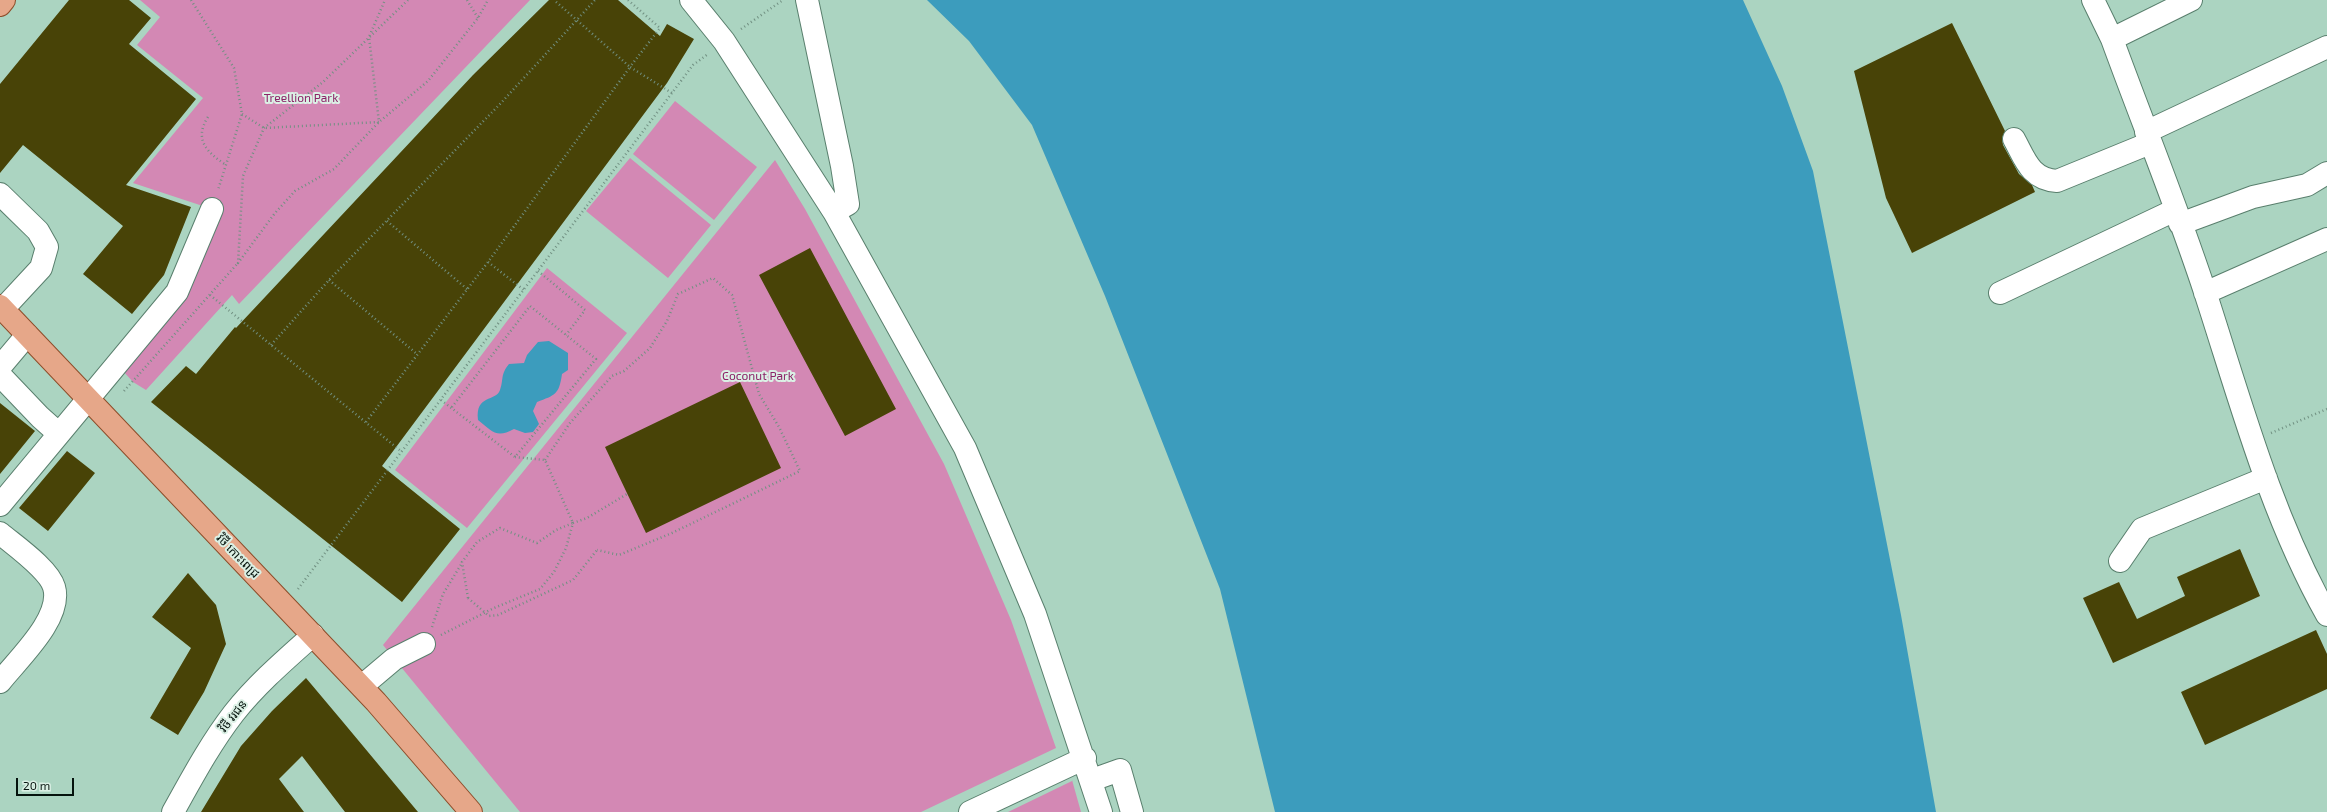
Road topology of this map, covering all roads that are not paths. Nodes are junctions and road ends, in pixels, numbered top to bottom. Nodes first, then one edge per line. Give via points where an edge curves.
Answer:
1 (4, 0) edge
2 (690, 0) edge
3 (807, 0) edge
4 (2093, 0) edge
5 (2191, 0) edge
6 (0, 5) edge
7 (2112, 39) junction
8 (2327, 47) edge
9 (2148, 137) junction
10 (2014, 139) dead end
11 (2327, 173) edge
12 (0, 194) edge
13 (212, 209) road end
14 (834, 212) junction
15 (2177, 217) junction
16 (2327, 239) edge
17 (2000, 293) dead end
18 (2205, 293) junction
19 (1, 307) edge
20 (27, 335) junction
21 (0, 368) edge
22 (0, 374) edge
23 (95, 406) junction
24 (59, 434) junction
25 (2266, 478) junction
26 (0, 505) edge
27 (0, 533) edge
28 (2120, 561) dead end
29 (2327, 615) edge
30 (313, 635) junction
31 (424, 644) road end
32 (0, 682) edge
33 (362, 686) junction
34 (1084, 758) junction
35 (1092, 780) junction
36 (173, 812) edge
37 (471, 812) edge
38 (970, 812) edge
39 (1101, 812) edge
40 (1132, 812) edge

1 - 6 main road
2 - 14 street via 724,41
3 - 14 street via 848,204
4 - 7 street
5 - 7 street
7 - 9 street
8 - 9 street
9 - 10 street via 2057,181 2045,180 2032,172
9 - 15 street
11 - 15 street via 2306,185
12 - 19 street via 38,231 47,247 41,268
13 - 23 street via 177,292
14 - 34 street via 965,448 1035,614
15 - 17 street
15 - 18 street
16 - 18 street
18 - 25 street
19 - 20 main road, វិថី កោះពេជ្រ
20 - 21 street
20 - 23 main road, វិថី កោះពេជ្រ
22 - 24 street
23 - 24 street
23 - 30 main road, វិថី កោះពេជ្រ
24 - 26 street
25 - 28 street via 2142,529
25 - 29 street
27 - 32 street via 41,569 54,586 56,604 46,625
30 - 33 main road, វិថី កោះពេជ្រ
30 - 36 street, វិថី វរជន via 258,686 235,713 211,746
31 - 33 street via 394,659
33 - 37 main road, វិថី កោះពេជ្រ
34 - 35 street
34 - 38 street
35 - 39 street
35 - 40 street via 1120,770

